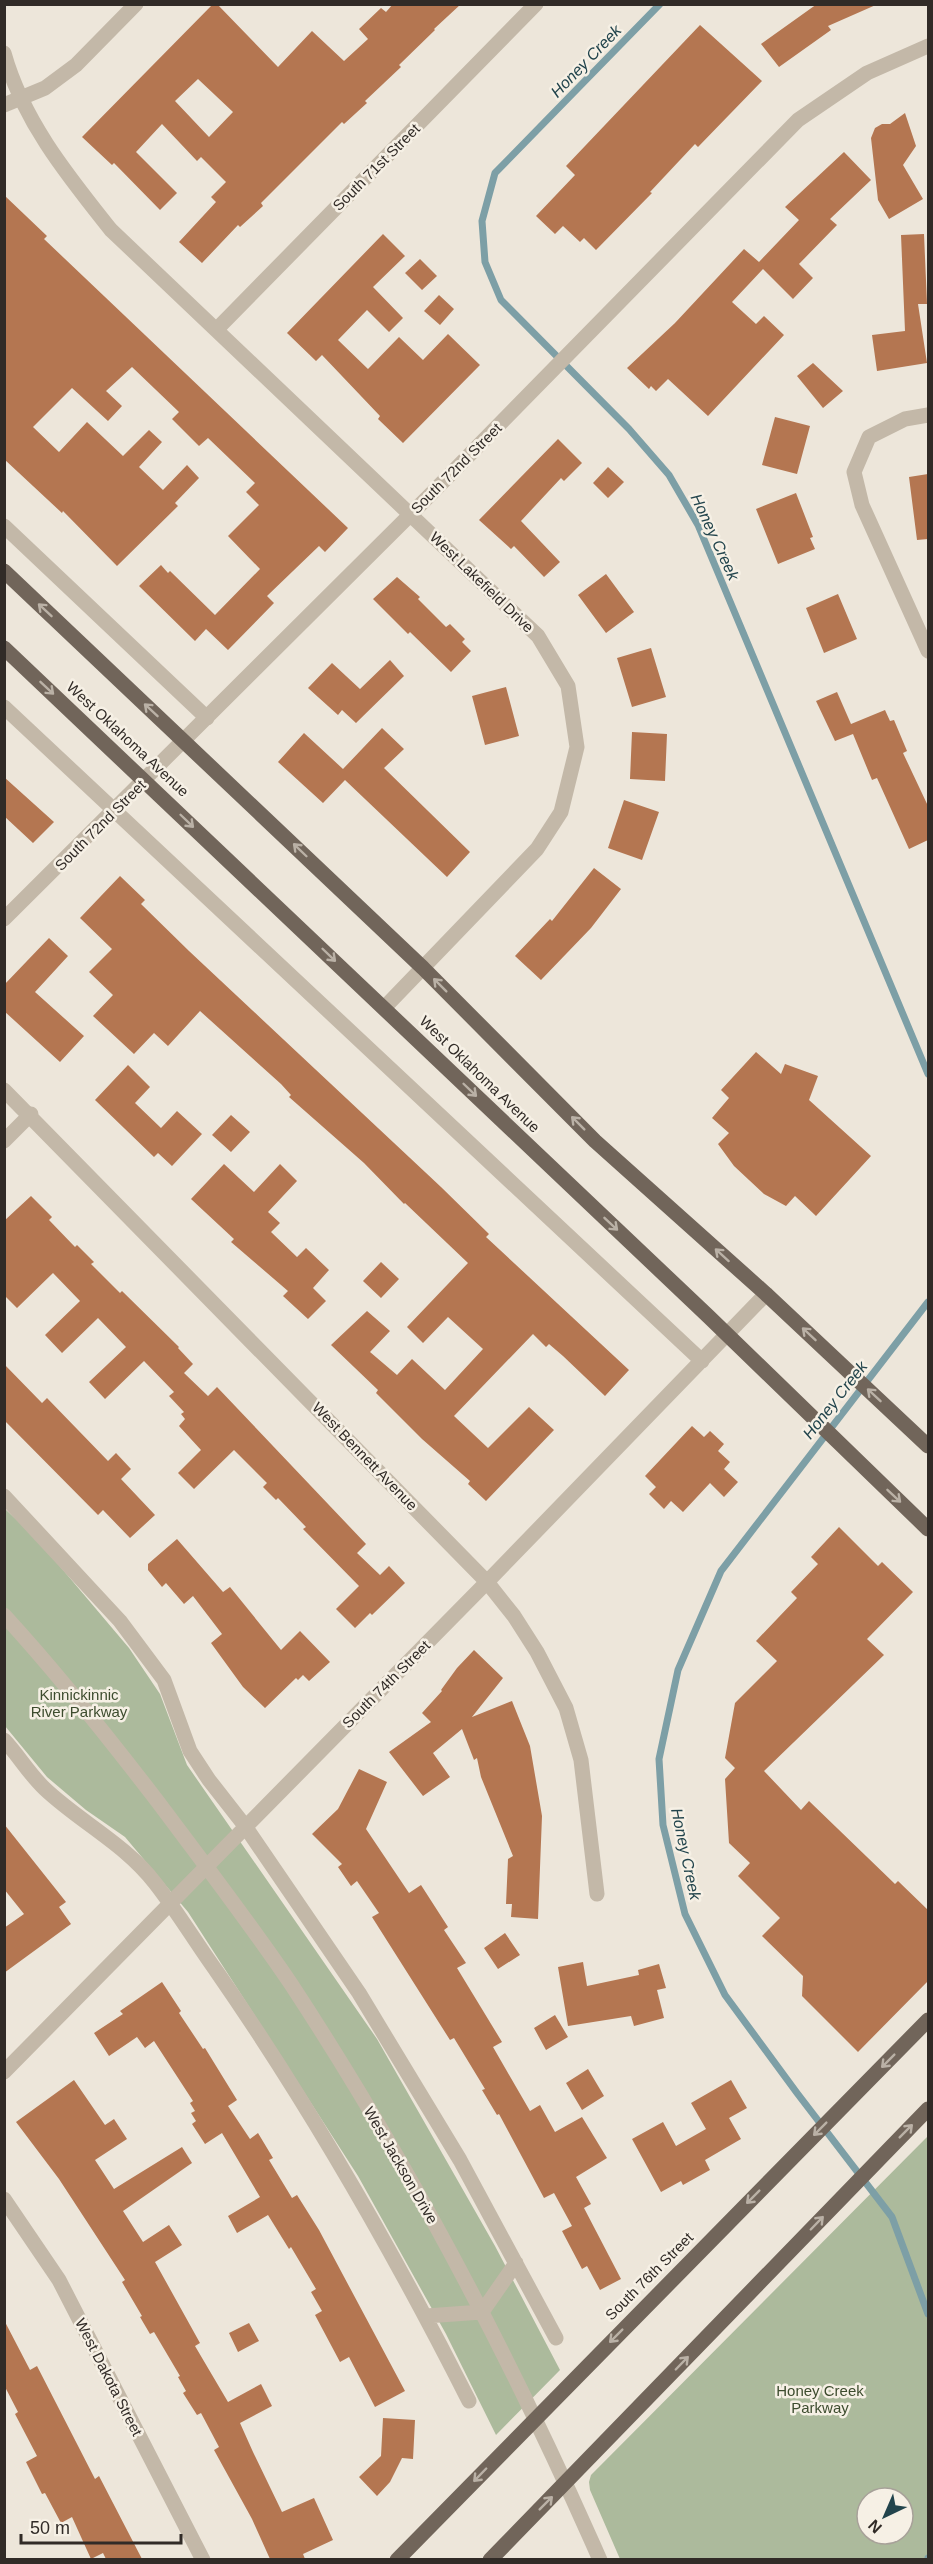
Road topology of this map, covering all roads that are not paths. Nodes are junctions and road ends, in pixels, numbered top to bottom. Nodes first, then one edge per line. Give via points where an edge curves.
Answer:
1 (136, 4) edge
2 (536, 4) edge
3 (928, 46) edge
4 (4, 53) edge
5 (21, 97) junction
6 (4, 105) edge
7 (217, 329) junction
8 (928, 415) edge
9 (411, 513) junction
10 (4, 526) edge
11 (4, 572) edge
12 (4, 648) edge
13 (928, 651) edge
14 (4, 707) edge
15 (207, 718) junction
16 (184, 741) junction
17 (145, 780) junction
18 (114, 811) junction
19 (4, 920) edge
20 (423, 968) junction
21 (384, 1008) junction
22 (4, 1090) edge
23 (31, 1114) junction
24 (4, 1141) edge
25 (766, 1294) junction
26 (728, 1334) junction
27 (702, 1361) junction
28 (928, 1446) edge
29 (4, 1497) edge
30 (928, 1529) edge
31 (487, 1582) junction
32 (4, 1615) edge
33 (4, 1740) edge
34 (245, 1826) junction
35 (206, 1866) junction
36 (597, 1894) dead end
37 (169, 1904) junction
38 (928, 2020) edge
39 (4, 2072) edge
40 (928, 2109) edge
41 (4, 2199) edge
42 (516, 2263) junction
43 (482, 2312) junction
44 (426, 2316) junction
45 (556, 2338) dead end
46 (469, 2401) dead end
47 (536, 2417) junction
48 (566, 2483) junction
49 (203, 2559) edge
50 (397, 2559) edge
51 (490, 2559) edge
52 (600, 2559) edge

1 - 5 street via 76,65 45,88
2 - 7 street, South 71st Street
3 - 9 street, South 72nd Street via 867,73 798,120
4 - 5 street, West Lakefield Drive
5 - 6 street
5 - 7 street, West Lakefield Drive via 57,163 111,230
7 - 9 street, West Lakefield Drive
8 - 13 street via 905,419 869,437 854,472 862,505
9 - 15 street, South 72nd Street
9 - 20 street, West Lakefield Drive via 538,636 567,686 577,747 561,812 537,849
10 - 15 street
16 -> 11 main road
12 -> 17 main road, West Oklahoma Avenue
14 - 18 street
15 - 16 street, South 72nd Street
16 - 17 street, South 72nd Street
20 -> 16 main road
17 - 18 street, South 72nd Street
17 -> 21 main road, West Oklahoma Avenue
18 - 19 street, South 72nd Street
18 - 27 street
20 - 21 street, West Lakefield Drive
25 -> 20 main road via 595,1141
21 -> 26 main road, West Oklahoma Avenue
22 - 23 street, West Bennett Avenue
23 - 24 street
23 - 31 street, West Bennett Avenue
25 - 26 street, South 74th Street
28 -> 25 main road
26 - 27 street, South 74th Street
26 -> 30 main road, West Oklahoma Avenue
27 - 31 street, South 74th Street
29 - 34 street via 151,1661 164,1680 190,1751
31 - 34 street, South 74th Street
31 - 36 street, West Bennett Avenue via 537,1652 566,1708 581,1760
32 - 35 street, West Jackson Drive via 97,1723
33 - 37 street via 46,1790 134,1860
34 - 35 street, South 74th Street
34 - 42 street via 359,1993
35 - 37 street, South 74th Street
35 - 43 street, West Jackson Drive via 290,1983 360,2095
37 - 39 street, South 74th Street
37 - 44 street via 316,2123
38 -> 47 main road, South 76th Street
48 -> 40 main road
41 - 49 street, West Dakota Street via 59,2280
42 - 43 street
42 - 45 street
43 - 44 street
43 - 47 street, West Jackson Drive
44 - 46 street
47 - 48 street, West Jackson Drive
47 -> 50 main road, South 76th Street
51 -> 48 main road
48 - 52 street, West Jackson Drive

